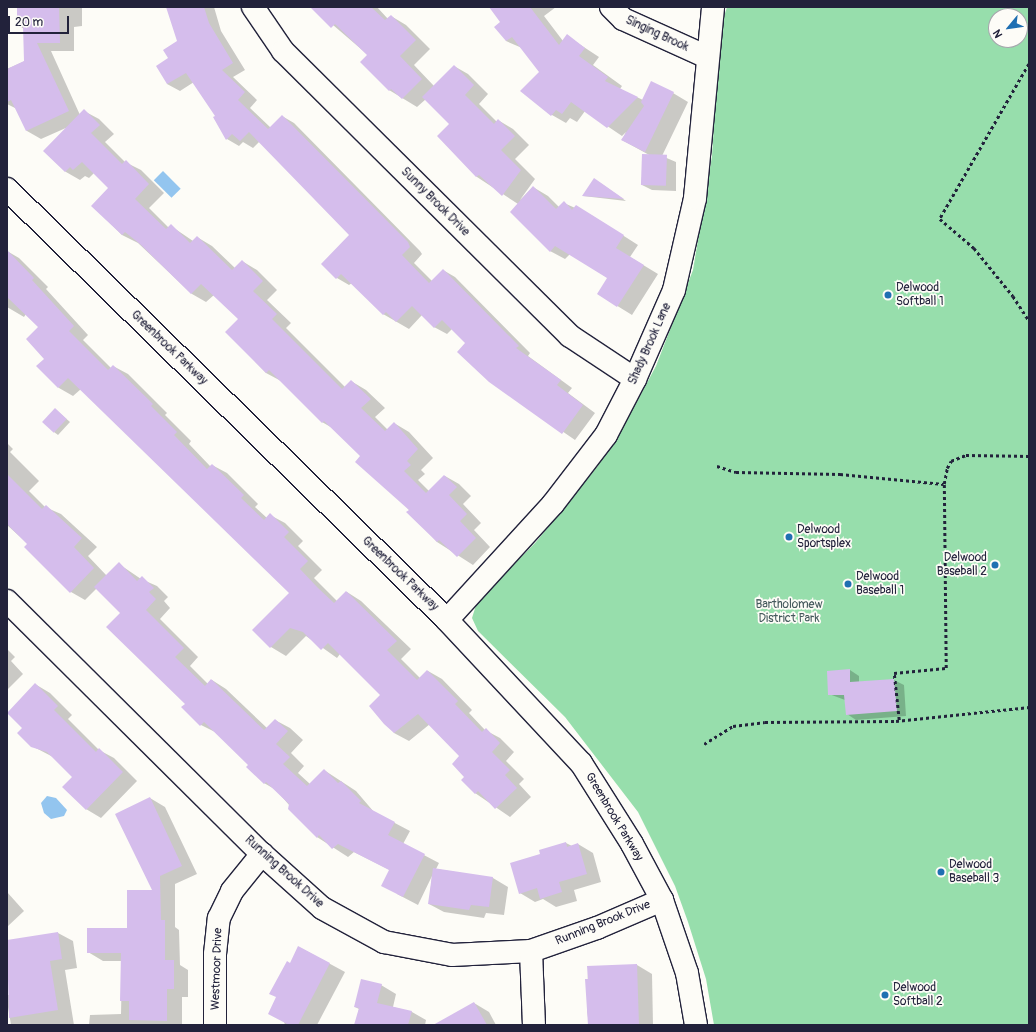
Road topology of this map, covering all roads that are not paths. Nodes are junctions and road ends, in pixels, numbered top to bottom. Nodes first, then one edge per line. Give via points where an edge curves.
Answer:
1 (253, 7) edge
2 (611, 7) edge
3 (713, 7) edge
4 (707, 57) junction
5 (7, 189) edge
6 (635, 379) junction
7 (7, 601) edge
8 (447, 620) junction
9 (262, 854) junction
10 (662, 900) junction
11 (531, 951) junction
12 (215, 1025) edge
13 (534, 1025) edge
14 (696, 1025) edge

1 - 6 street, Sunny Brook Drive via 283,51 570,336
2 - 4 street, Singing Brook via 622,19
3 - 4 street, Shady Brook Lane
4 - 6 street, Shady Brook Lane via 692,213 674,290
5 - 8 street, Greenbrook Parkway
6 - 8 street, Shady Brook Lane via 606,435 553,504
7 - 9 street, Running Brook Drive
8 - 10 street, Greenbrook Parkway via 581,764 632,844
9 - 11 street, Running Brook Drive via 322,908 384,942 452,954
9 - 12 street, Westmoor Drive via 232,891 219,918 215,954
10 - 11 street, Running Brook Drive via 597,928
10 - 14 street, Greenbrook Parkway via 687,973
11 - 13 street

